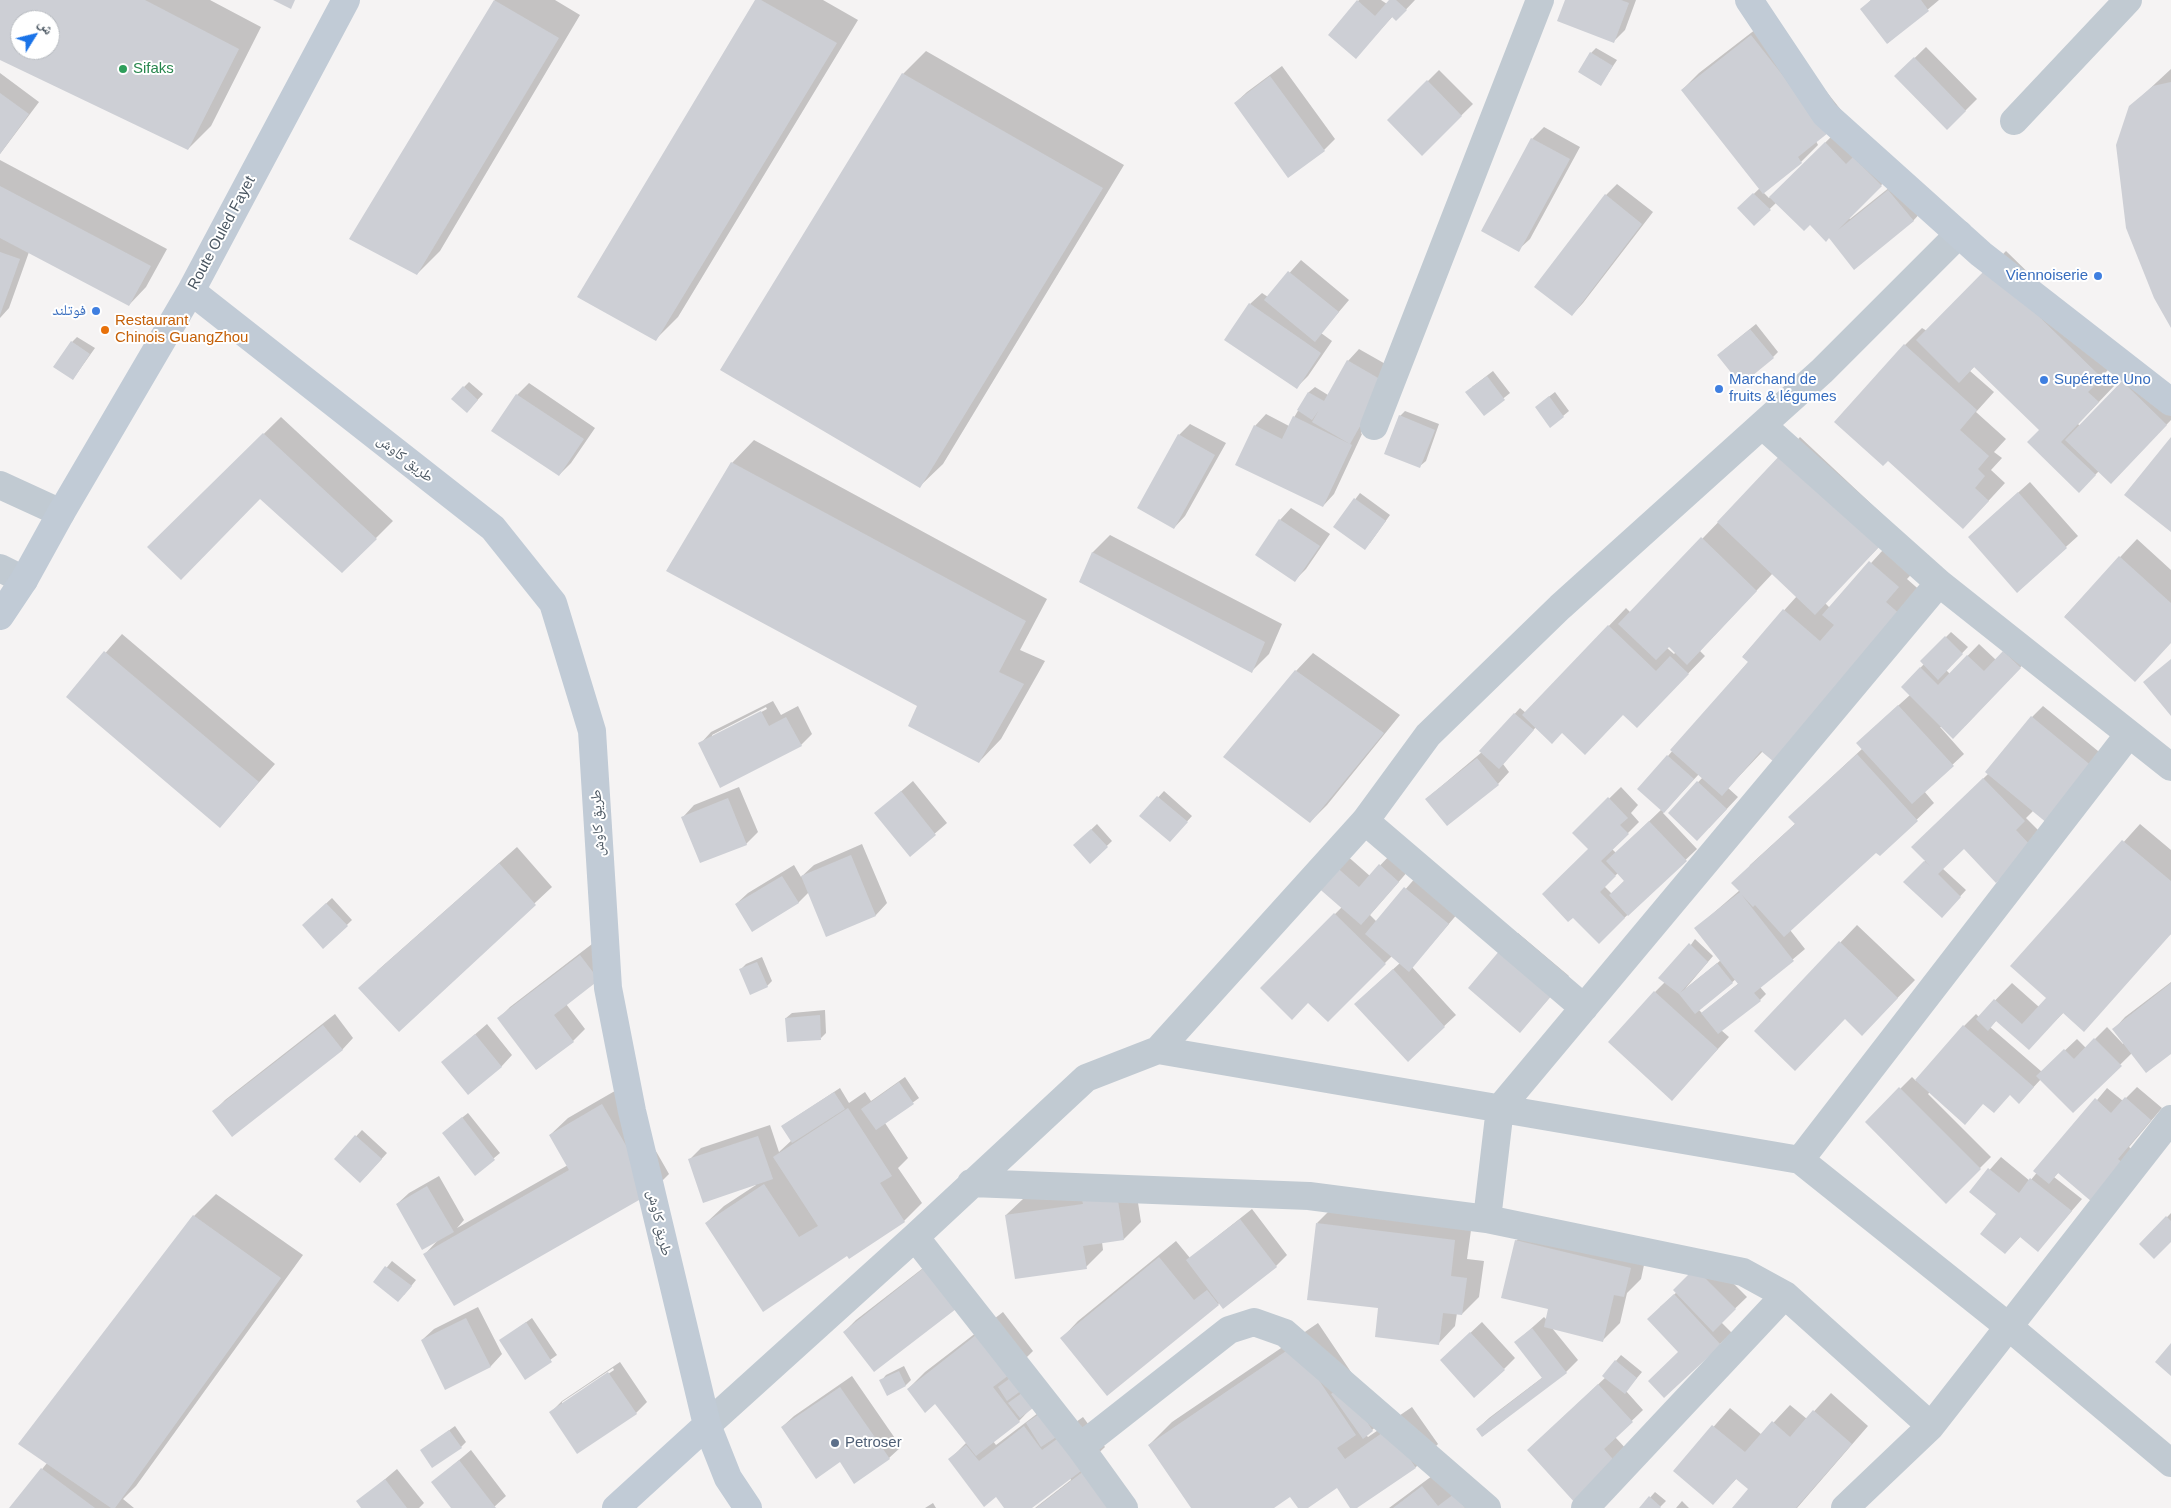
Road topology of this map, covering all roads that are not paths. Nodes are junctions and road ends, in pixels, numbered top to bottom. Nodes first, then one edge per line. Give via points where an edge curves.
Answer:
1 (346, 0) edge
2 (1540, 0) edge
3 (1749, 0) edge
4 (2128, 0) edge
5 (2014, 121) dead end
6 (1959, 234) junction
7 (191, 291) junction
8 (2171, 402) edge
9 (1374, 426) dead end
10 (1762, 426) junction
11 (0, 485) edge
12 (60, 513) junction
13 (0, 568) edge
14 (24, 580) junction
15 (1939, 584) junction
16 (0, 616) edge
17 (2129, 734) junction
18 (2171, 767) edge
19 (1365, 820) junction
20 (1584, 1008) junction
21 (1158, 1050) junction
22 (1500, 1108) junction
23 (2171, 1119) edge
24 (1800, 1160) junction
25 (972, 1183) junction
26 (1488, 1219) junction
27 (915, 1237) junction
28 (1785, 1296) junction
29 (2009, 1328) junction
30 (707, 1425) junction
31 (1931, 1426) junction
32 (1080, 1447) junction
33 (2171, 1463) edge
34 (616, 1508) edge
35 (748, 1508) edge
36 (1124, 1508) edge
37 (1487, 1508) edge
38 (1585, 1508) edge
39 (1845, 1508) edge

1 - 7 street, Route Ouled Fayet
2 - 9 street
3 - 6 street via 1825,114
4 - 5 street
6 - 8 street
6 - 10 street
7 - 12 street, Route Ouled Fayet
7 - 30 street, طريق كاوش via 493,528 553,603 592,730 608,988 632,1111
10 - 15 street
10 - 19 street via 1560,607 1428,735
11 - 12 street
12 - 14 street, Route Ouled Fayet
13 - 14 street
14 - 16 street, Route Ouled Fayet
15 - 17 street
15 - 20 street
17 - 18 street
17 - 24 street
19 - 20 street
19 - 21 street
20 - 22 street
21 - 22 street
21 - 25 street via 1086,1078
22 - 24 street
22 - 26 street
23 - 29 street
24 - 29 street
25 - 26 street via 1309,1196
25 - 27 street
26 - 28 street via 1743,1272
27 - 30 street
27 - 32 street
28 - 31 street
28 - 38 street
29 - 31 street
29 - 33 street
30 - 34 street
30 - 35 street, طريق كاوش via 728,1478
31 - 39 street
32 - 36 street
32 - 37 street via 1229,1330 1254,1322 1284,1332

